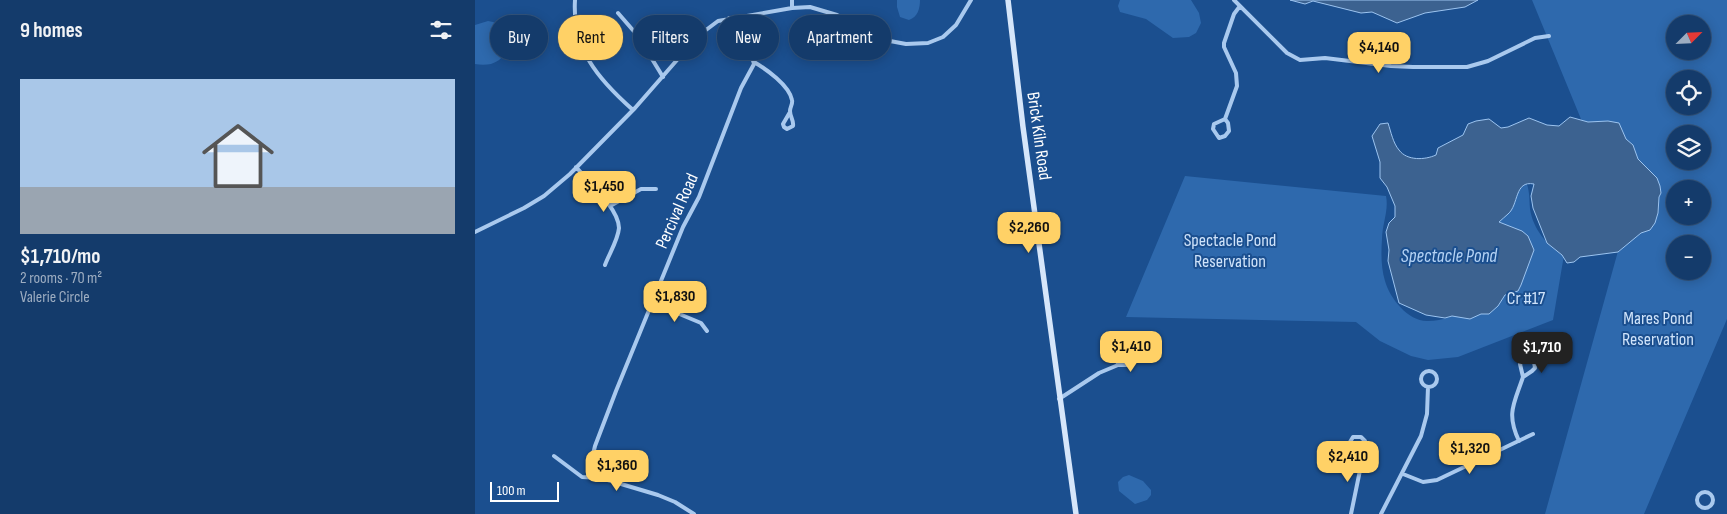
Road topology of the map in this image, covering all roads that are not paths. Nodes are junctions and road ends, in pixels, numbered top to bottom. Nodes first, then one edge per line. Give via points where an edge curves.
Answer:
1 (575, 0) edge
2 (792, 0) edge
3 (971, 0) edge
4 (1008, 0) edge
5 (1233, 0) edge
6 (1240, 6) junction
7 (792, 8) junction
8 (618, 13) dead end
9 (748, 15) edge
10 (717, 22) edge
11 (1549, 36) dead end
12 (754, 62) joint
13 (663, 77) junction
14 (633, 110) junction
15 (790, 112) dead end
16 (1225, 119) junction
17 (576, 167) junction
18 (656, 189) dead end
19 (610, 206) junction
20 (475, 232) edge
21 (605, 265) dead end
22 (653, 303) junction
23 (707, 331) dead end
24 (1119, 365) junction
25 (1523, 377) junction
26 (1428, 387) junction
27 (1059, 399) junction
28 (1533, 434) dead end
29 (1519, 441) junction
30 (1363, 455) junction
31 (554, 456) dead end
32 (1403, 474) junction
33 (588, 476) junction
34 (1703, 507) junction
35 (694, 514) edge
36 (1076, 514) edge
37 (1351, 514) edge
38 (1381, 514) edge
39 (1700, 514) edge

1 - 14 street via 576,30 583,51 601,81
2 - 7 street
3 - 7 street via 956,25 943,36 909,44 890,40 823,10
4 - 27 main road, Brick Kiln Road
5 - 6 street
6 - 11 street via 1287,53 1300,60 1325,58 1419,68 1467,67 1488,61 1535,38
6 - 16 street via 1234,14 1224,47 1236,73 1237,86
7 - 9 street
8 - 13 street
10 - 13 street via 707,27
12 - 15 street via 771,73 786,89 792,101
12 - 22 street, Percival Road
13 - 14 street
14 - 17 street
16 - 16 street via 1229,131 1219,138 1213,128
17 - 19 street
17 - 20 street via 544,196
18 - 19 street via 641,189
19 - 21 street via 619,228
22 - 23 street via 701,323
22 - 33 street, Percival Road via 599,437
24 - 24 street via 1129,362 1130,352 1124,349 1118,352
24 - 27 street via 1099,373
25 - 25 street via 1535,368 1530,359 1520,364
25 - 29 street via 1511,414
26 - 26 street via 1437,378 1428,371 1421,378
26 - 32 street via 1425,425
27 - 36 main road, Brick Kiln Road
28 - 29 street
29 - 32 street via 1432,482
30 - 30 street via 1350,447 1349,442 1353,438 1363,439
30 - 37 street
31 - 33 street via 575,473
32 - 38 street
33 - 35 street via 658,495
34 - 34 street via 1708,507 1712,501 1712,496 1706,492 1697,497 1698,504
34 - 39 street

